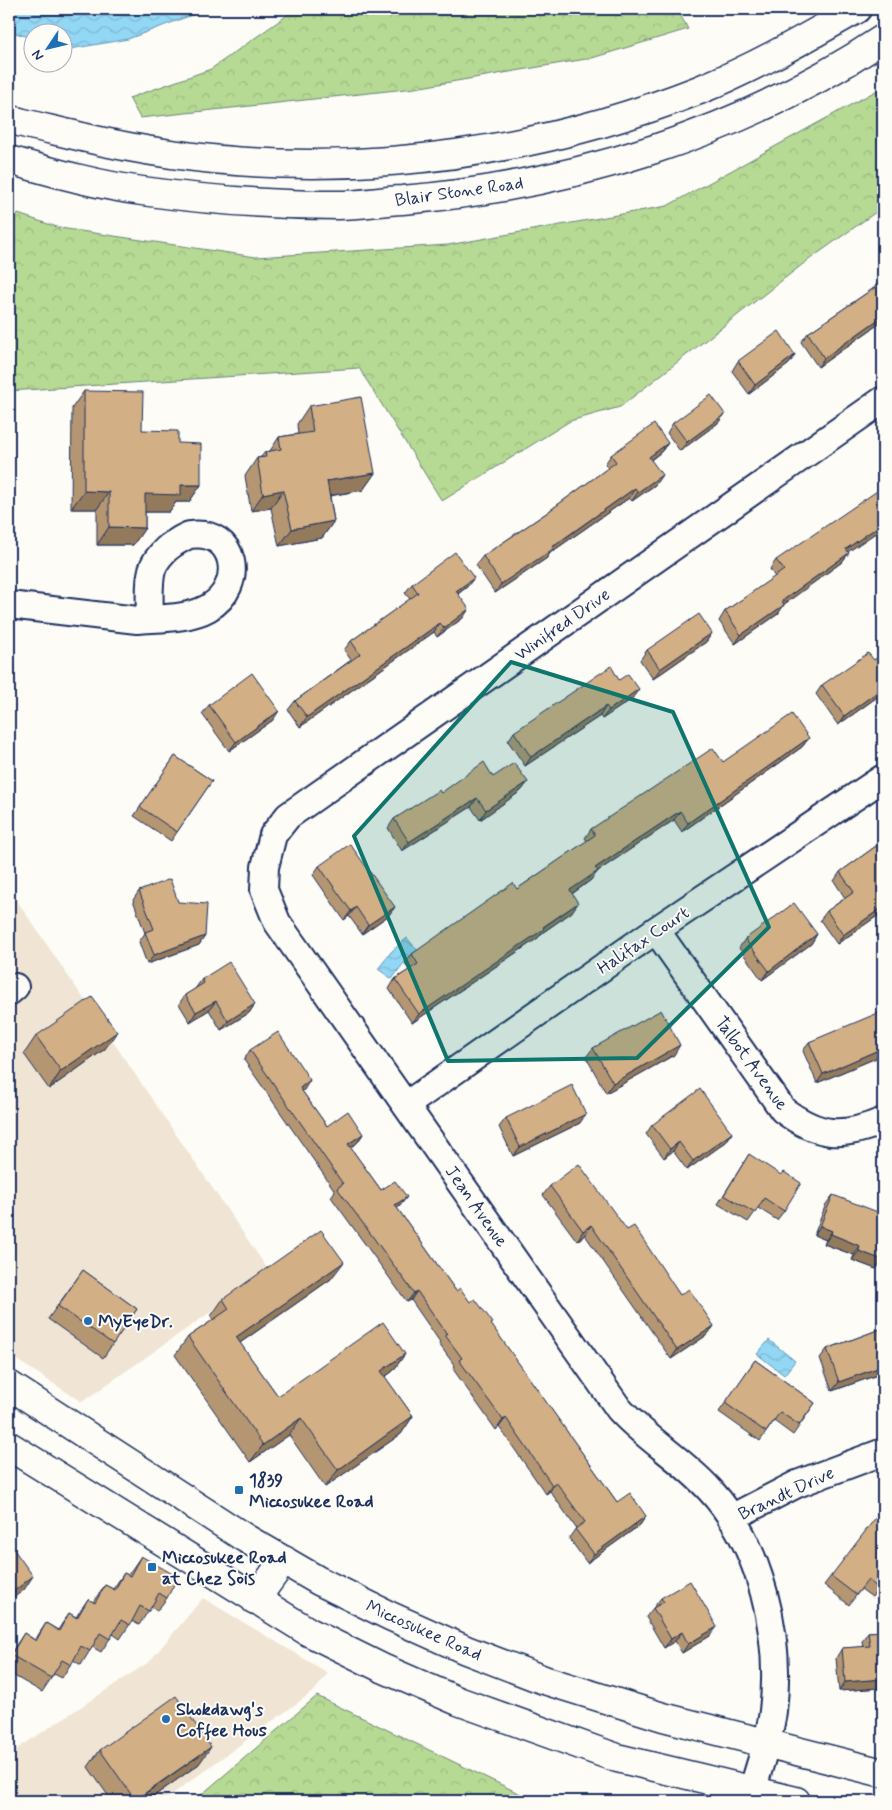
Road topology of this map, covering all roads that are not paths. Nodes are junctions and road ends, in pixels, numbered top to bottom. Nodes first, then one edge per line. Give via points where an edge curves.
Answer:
1 (857, 9) edge
2 (883, 39) edge
3 (9, 118) edge
4 (9, 160) edge
5 (883, 400) edge
6 (9, 605) edge
7 (150, 619) dead end
8 (883, 778) edge
9 (265, 867) joint
10 (656, 930) junction
11 (406, 1105) junction
12 (883, 1121) edge
13 (9, 1386) edge
14 (9, 1446) edge
15 (883, 1452) edge
16 (731, 1518) junction
17 (284, 1560) junction
18 (255, 1600) junction
19 (765, 1742) junction
20 (883, 1773) edge
21 (752, 1792) junction
22 (796, 1801) edge

1 - 3 street, Blair Stone Road via 779,53 701,90 624,117 541,140 473,152 376,163 296,165 223,161 138,150
2 - 4 street, Blair Stone Road via 773,102 675,142 582,171 434,197 340,205 256,203 141,191 57,174
5 - 9 street, Winifred Drive via 288,816 273,835
6 - 7 street
8 - 10 street, Halifax Court
9 - 11 street, Jean Avenue via 264,890 277,922
10 - 11 street, Halifax Court
10 - 12 street, Talbot Avenue via 783,1110 819,1131 860,1131
11 - 16 street, Jean Avenue via 619,1409 636,1428 689,1469
13 - 17 street, Miccosukee Road
14 - 18 street
15 - 16 street, Brandt Drive via 797,1484
16 - 19 street, Brandt Drive via 758,1574 770,1614 775,1658 773,1711
17 - 18 street
17 - 19 street, Miccosukee Road via 390,1616 544,1680 663,1717
18 - 21 street via 309,1632 382,1668 458,1700 617,1758
19 - 20 street, Miccosukee Road
19 - 21 street, Brandt Drive
21 - 22 street

